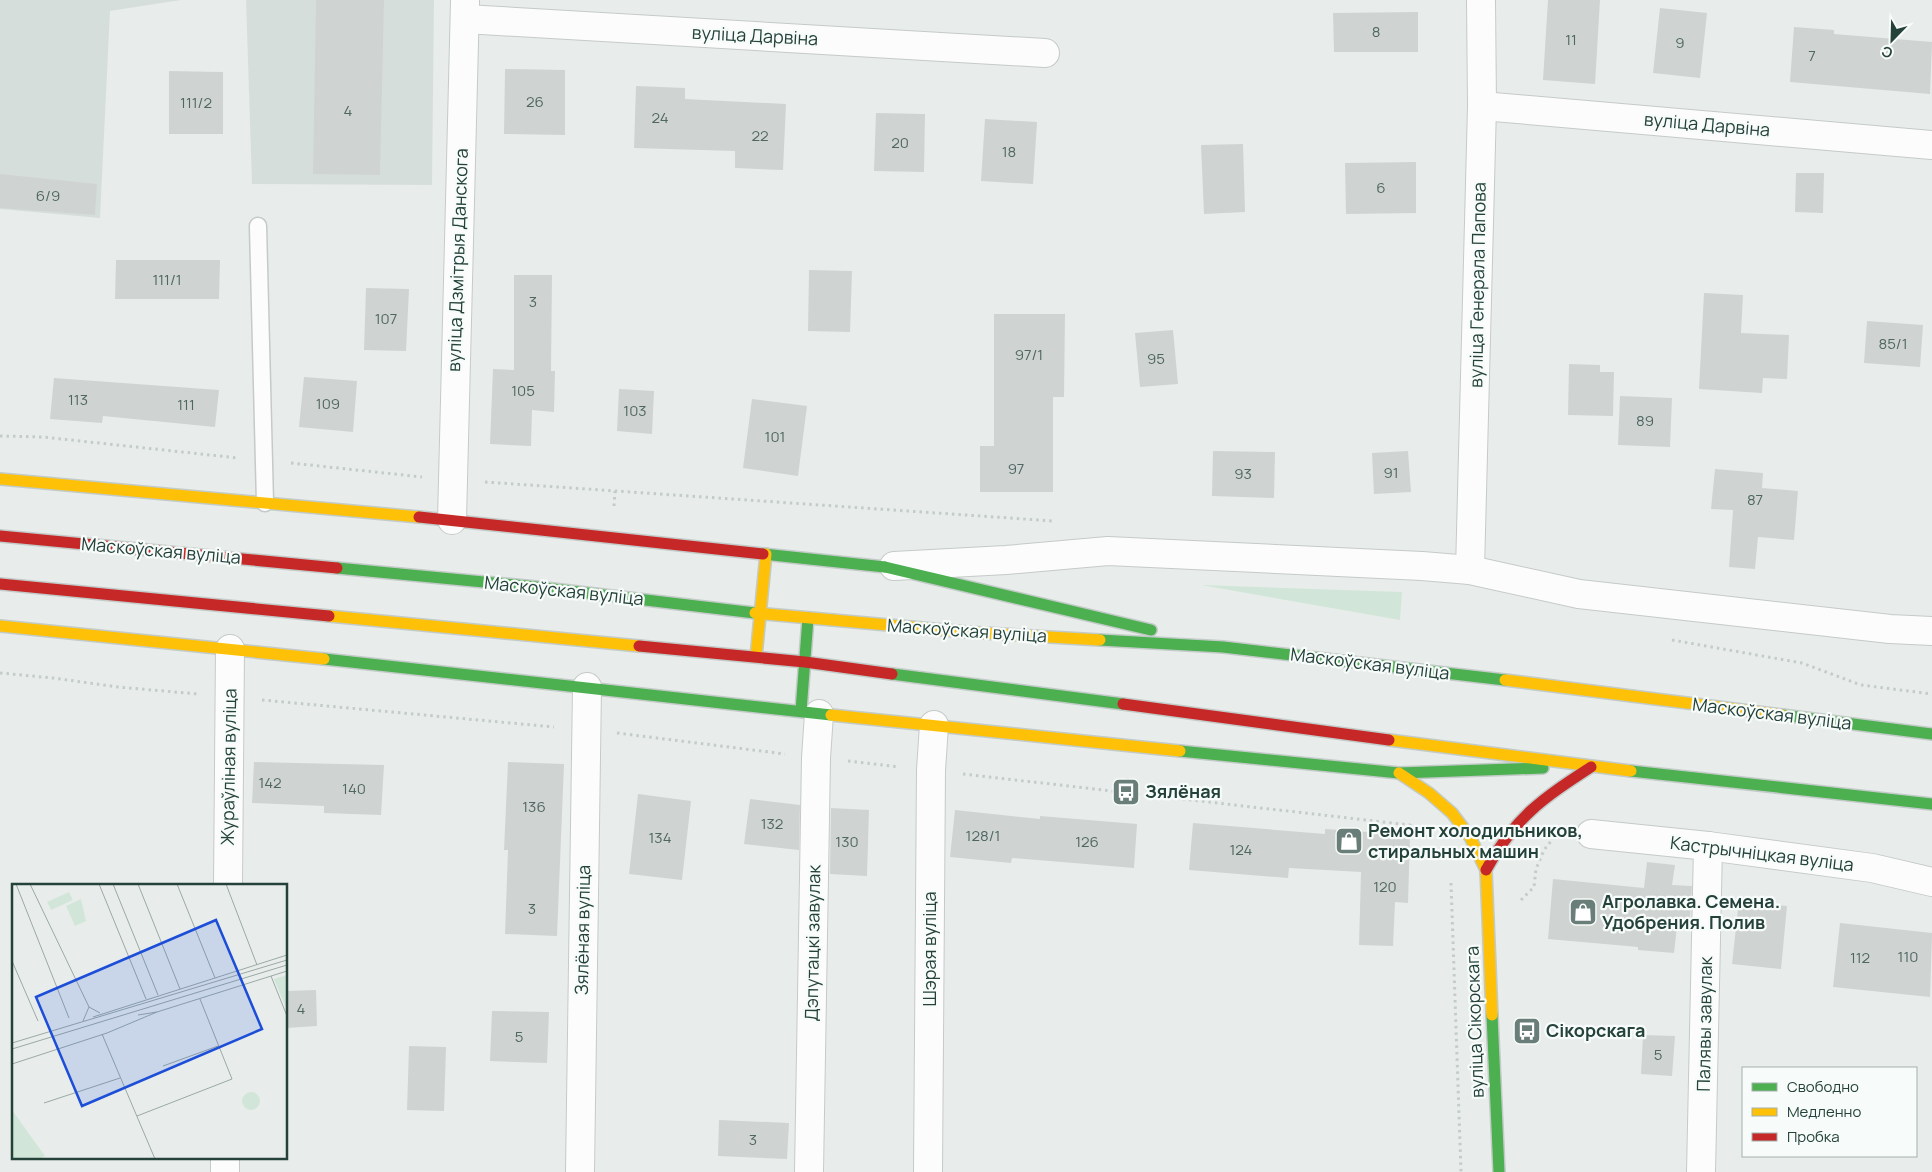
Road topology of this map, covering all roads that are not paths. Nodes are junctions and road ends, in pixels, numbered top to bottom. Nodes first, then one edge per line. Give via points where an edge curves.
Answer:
1 (1481, 0) edge
2 (465, 9) edge
3 (1045, 54) dead end
4 (1482, 106) junction
5 (1932, 145) edge
6 (258, 226) dead end
7 (0, 479) edge
8 (265, 503) junction
9 (452, 520) junction
10 (0, 536) edge
11 (766, 554) junction
12 (885, 567) junction
13 (1470, 570) junction
14 (0, 584) edge
15 (760, 614) junction
16 (808, 618) junction
17 (0, 626) edge
18 (1932, 631) edge
19 (1223, 647) junction
20 (230, 648) junction
21 (756, 658) junction
22 (805, 662) junction
23 (587, 687) junction
24 (810, 712) junction
25 (934, 725) junction
26 (1932, 734) edge
27 (1592, 767) junction
28 (1399, 773) junction
29 (1932, 804) edge
30 (1591, 834) road end
31 (1708, 846) junction
32 (1486, 870) junction
33 (1932, 882) edge
34 (228, 884) edge
35 (580, 1172) edge
36 (809, 1172) edge
37 (928, 1172) edge
38 (1499, 1172) edge
39 (1701, 1172) edge

1 - 4 street, вуліца Генерала Папова
2 - 3 street, вуліца Дарвіна
2 - 9 street, вуліца Дзмітрыя Данскога
4 - 5 street, вуліца Дарвіна
4 - 13 street, вуліца Генерала Папова
6 - 8 lane
7 - 8 main road
8 - 9 main road
9 - 11 main road
10 - 15 main road, Маскоўская вуліца via 536,587
11 - 12 main road
11 - 15 main road
12 - 13 street via 1108,551
12 - 19 main road
13 - 18 street via 1579,594
14 - 21 main road
15 - 16 main road, Маскоўская вуліца
15 - 21 main road
16 - 19 main road, Маскоўская вуліца via 966,632
16 - 22 main road
17 - 20 main road
19 - 26 main road, Маскоўская вуліца
20 - 23 main road
20 - 34 street, Жураўліная вуліца
21 - 22 main road
22 - 24 main road
22 - 27 main road
23 - 24 main road
23 - 35 street, Зялёная вуліца
24 - 25 main road
24 - 36 street, Дэпутацкі завулак via 816,768
25 - 28 main road
25 - 37 street, Шэрая вуліца
27 - 28 main road
27 - 29 main road
27 - 32 main road, вуліца Сікорскага via 1532,806 1497,848
28 - 32 main road, вуліца Сікорскага via 1446,805 1477,847
30 - 31 street, Кастрычніцкая вуліца
31 - 33 street, Кастрычніцкая вуліца via 1872,868
31 - 39 street, Палявы завулак
32 - 38 main road, вуліца Сікорскага

